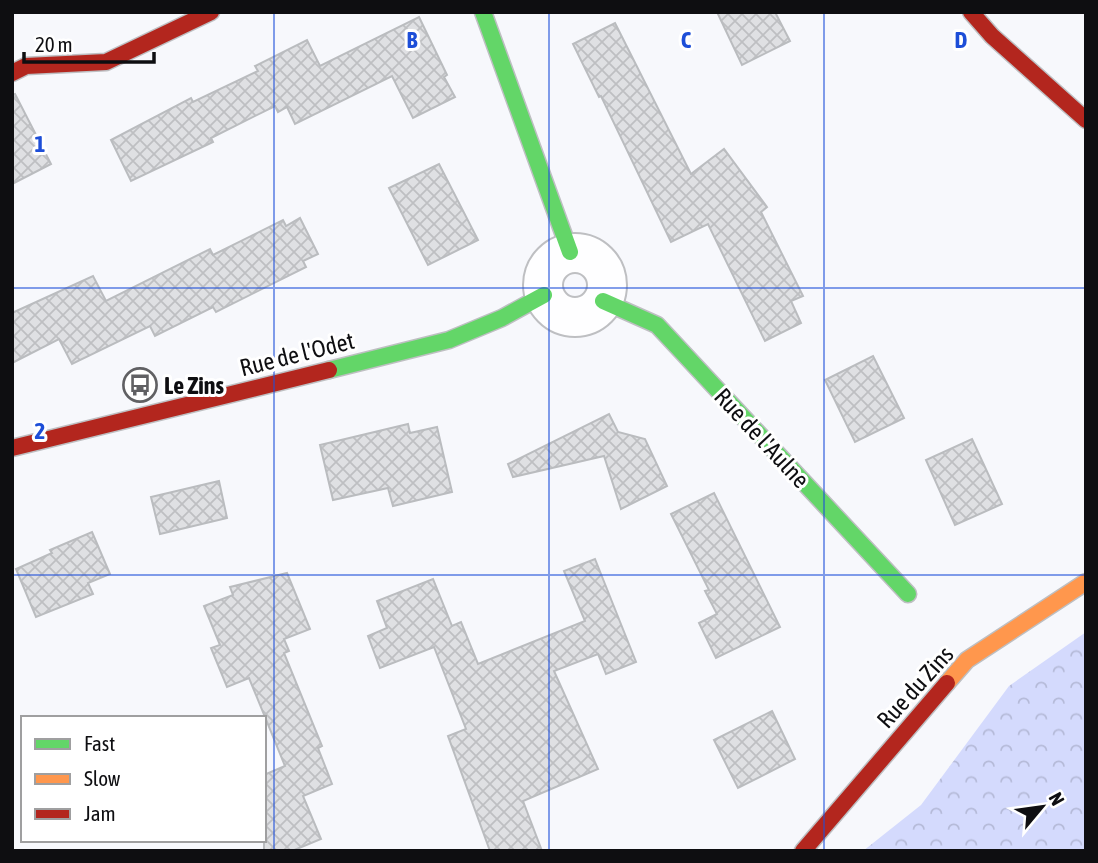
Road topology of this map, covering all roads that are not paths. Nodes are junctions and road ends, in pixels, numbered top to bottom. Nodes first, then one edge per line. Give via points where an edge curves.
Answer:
1 (211, 12) edge
2 (483, 12) edge
3 (971, 12) edge
4 (12, 73) edge
5 (1086, 120) edge
6 (570, 253) junction
7 (544, 295) junction
8 (603, 301) junction
9 (12, 448) edge
10 (1086, 582) edge
11 (908, 594) dead end
12 (803, 851) edge

1 - 4 street via 106,62 26,66
2 - 6 street
3 - 5 street
6 - 7 street via 547,268
6 - 8 street via 598,263 607,281
7 - 8 street via 557,312 577,317
7 - 9 street, Rue de l'Odet via 449,340
8 - 11 street, Rue de l'Aulne via 657,325
10 - 12 street, Rue du Zins via 967,660

